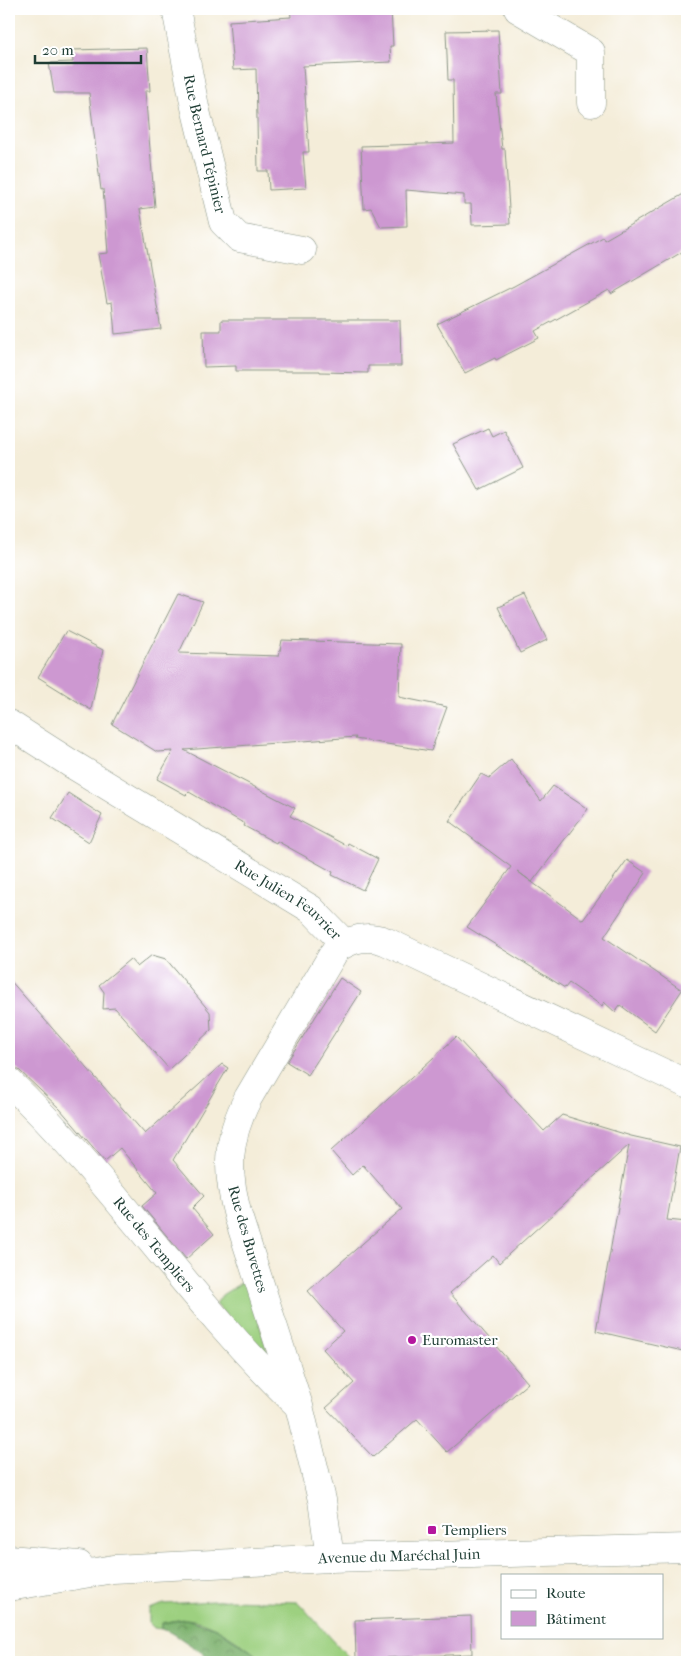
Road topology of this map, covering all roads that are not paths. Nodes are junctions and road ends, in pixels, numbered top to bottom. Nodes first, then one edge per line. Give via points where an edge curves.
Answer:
1 (176, 9) edge
2 (518, 9) edge
3 (591, 103) dead end
4 (302, 250) dead end
5 (9, 724) edge
6 (344, 943) junction
7 (9, 1082) edge
8 (687, 1084) edge
9 (299, 1406) junction
10 (687, 1548) edge
11 (330, 1558) junction
12 (9, 1559) edge
13 (113, 1569) junction
14 (9, 1587) edge

1 - 4 street, Rue Bernard Tépinier via 223,222 239,238
2 - 3 street via 591,52
5 - 6 street, Rue Julien Feuvrier via 311,910
6 - 8 street, Rue Julien Feuvrier via 363,937 385,941
6 - 9 street, Rue des Buvettes via 336,949 248,1098 238,1118 230,1159 231,1188 238,1216
7 - 9 street, Rue des Templiers via 76,1151 242,1348
9 - 11 street, Rue des Buvettes via 322,1500
10 - 11 street, Avenue du Maréchal Juin
11 - 13 street, Avenue du Maréchal Juin
12 - 13 street, Avenue du Maréchal Juin
13 - 14 street, Avenue du Maréchal Juin

